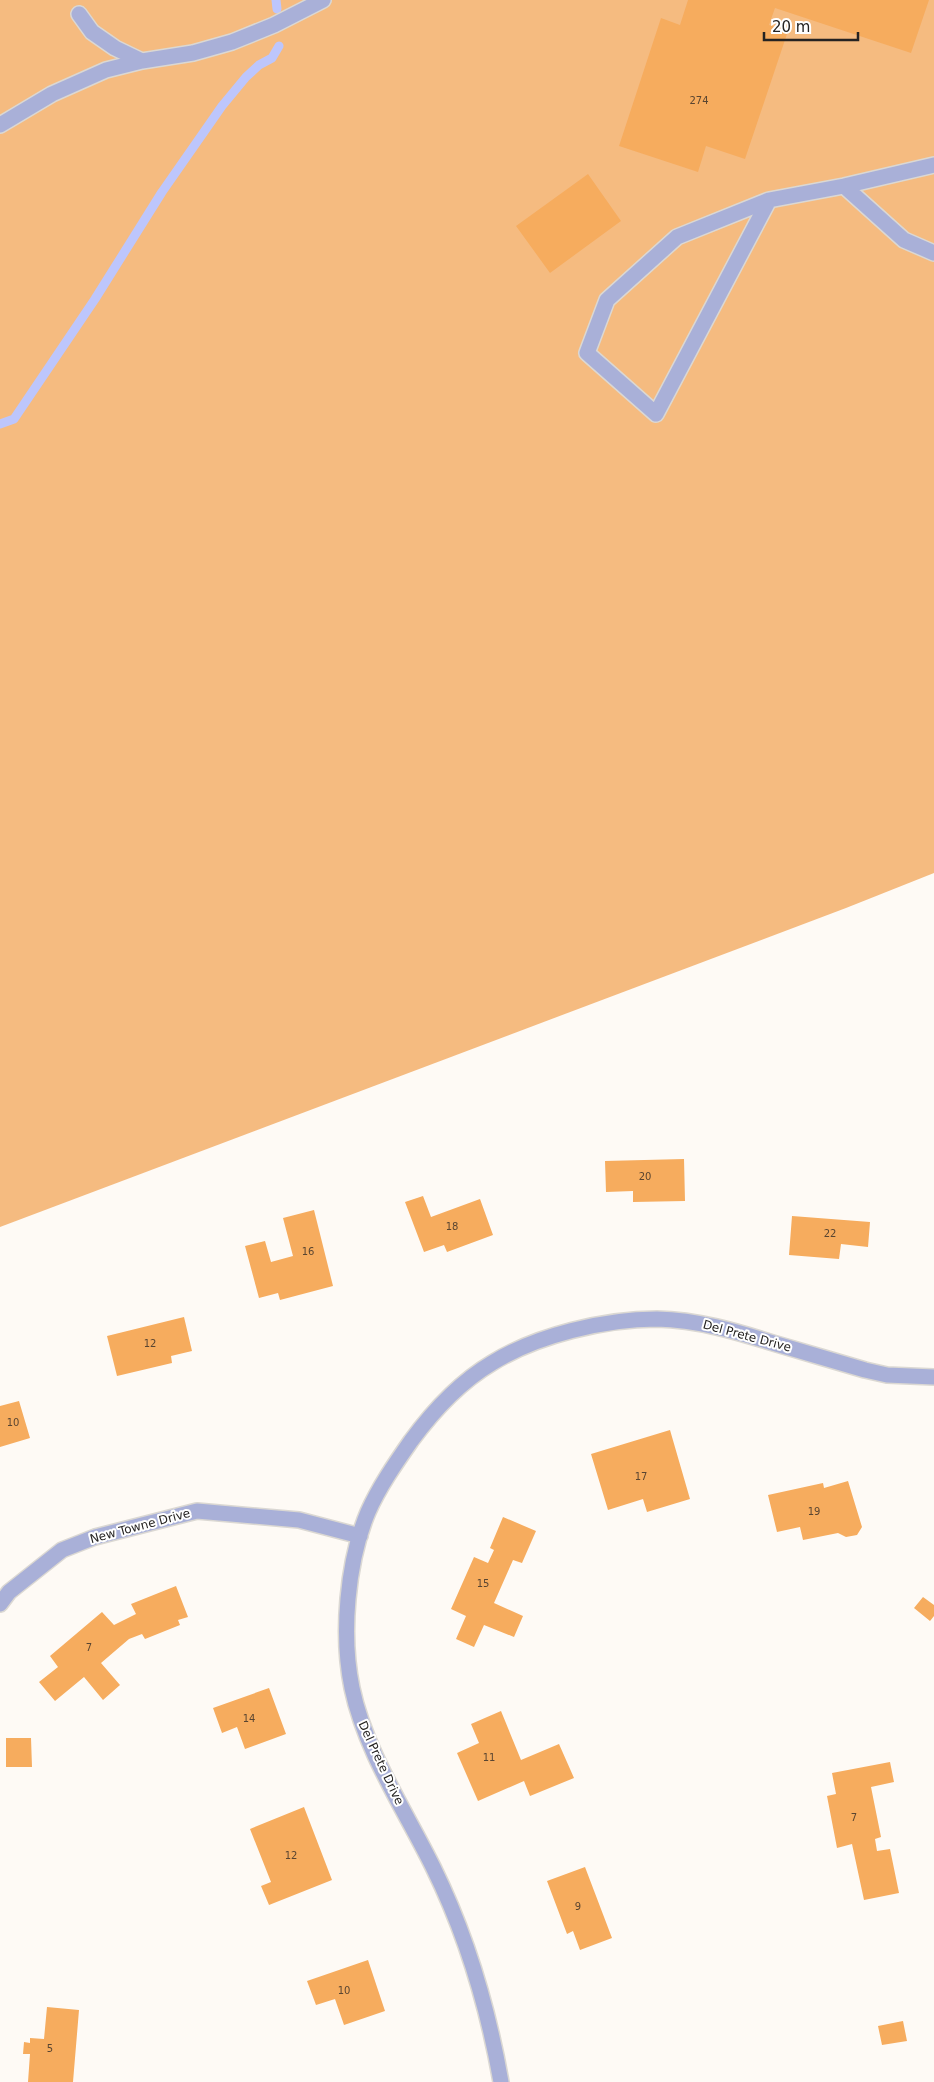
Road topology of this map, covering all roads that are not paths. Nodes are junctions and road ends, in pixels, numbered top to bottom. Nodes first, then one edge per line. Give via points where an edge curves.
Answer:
1 (323, 0) edge
2 (79, 14) dead end
3 (142, 61) junction
4 (0, 125) edge
5 (934, 165) edge
6 (844, 186) junction
7 (769, 200) junction
8 (934, 253) edge
9 (934, 1377) edge
10 (360, 1536) junction
11 (0, 1604) edge
12 (501, 2082) edge

1 - 3 street via 232,42 193,53
2 - 3 street via 92,32
3 - 4 street via 106,70 61,90
5 - 6 street
6 - 7 street
6 - 8 street via 904,240
7 - 7 street via 764,208 656,414 587,353 607,300 677,237
9 - 10 street, Del Prete Drive via 896,1376 865,1370 696,1322 633,1321 575,1331 517,1349 464,1383 440,1406 398,1460 380,1488
10 - 11 street, New Towne Drive via 299,1520 197,1511 95,1537 62,1550
10 - 12 street, Del Prete Drive via 351,1577 348,1621 352,1689 372,1748 434,1869 465,1945 482,1997

